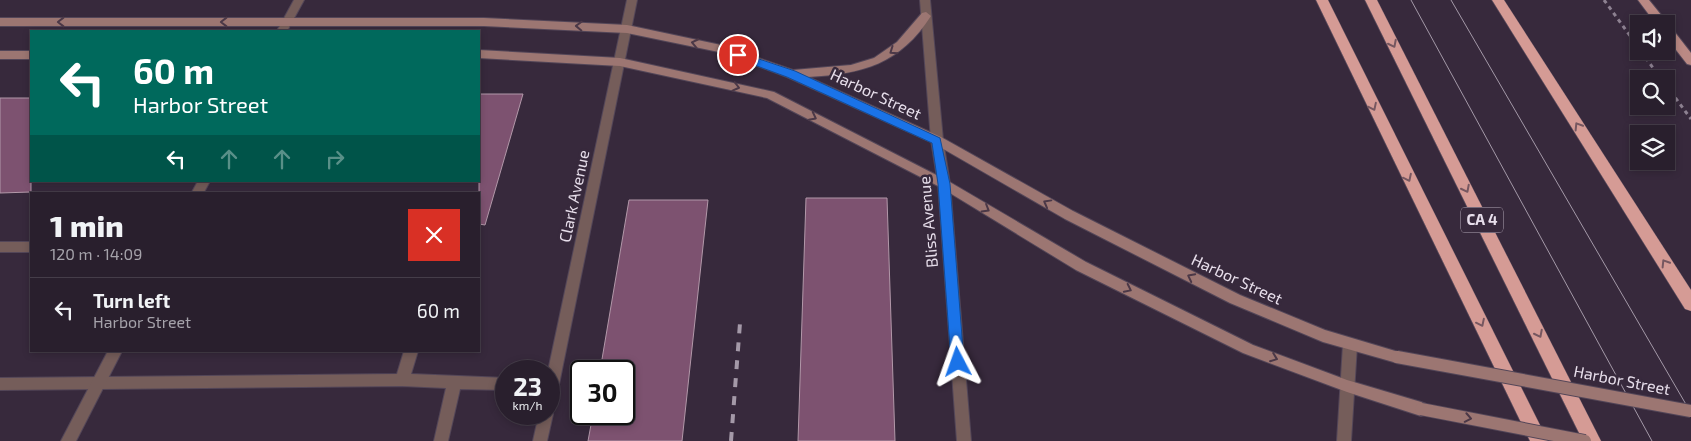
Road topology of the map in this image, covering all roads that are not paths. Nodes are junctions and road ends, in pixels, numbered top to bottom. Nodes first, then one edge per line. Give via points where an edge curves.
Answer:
1 (299, 0) edge
2 (632, 0) edge
3 (925, 0) edge
4 (1322, 0) edge
5 (1372, 0) edge
6 (1498, 0) edge
7 (1644, 0) edge
8 (1655, 15) edge
9 (926, 16) junction
10 (0, 22) edge
11 (285, 27) edge
12 (627, 28) junction
13 (1675, 41) edge
14 (480, 54) edge
15 (0, 55) edge
16 (30, 55) edge
17 (1691, 61) edge
18 (620, 62) junction
19 (791, 74) junction
20 (937, 140) junction
21 (944, 184) junction
22 (0, 247) edge
23 (30, 247) edge
24 (1691, 304) edge
25 (1350, 345) junction
26 (114, 352) edge
27 (411, 352) edge
28 (556, 360) edge
29 (402, 380) junction
30 (98, 382) junction
31 (454, 382) junction
32 (0, 384) edge
33 (495, 384) edge
34 (1347, 386) junction
35 (1691, 411) edge
36 (544, 425) edge
37 (68, 441) edge
38 (441, 441) edge
39 (540, 441) edge
40 (964, 441) edge
41 (1344, 441) edge
42 (1539, 441) edge
43 (1584, 441) edge
44 (1592, 441) edge

1 - 11 street
2 - 12 street, Clark Avenue
3 - 9 street, Bliss Avenue
4 -> 42 highway
5 -> 44 highway, CA 4
24 -> 6 highway
7 - 8 main road
9 -> 19 street via 900,46 876,63 836,72
9 - 20 street, Bliss Avenue
11 -> 10 street, Harbor Street
12 -> 11 street, Harbor Street via 484,22
12 - 18 street, Clark Avenue
19 -> 12 street, Harbor Street via 721,49
13 - 17 main road
14 - 18 street
15 - 16 street
18 -> 21 street via 770,95
18 - 28 street, Clark Avenue
19 - 20 street, Harbor Street
20 - 21 street, Bliss Avenue
25 -> 20 street, Harbor Street via 1235,299 1069,215
21 -> 34 street via 1081,266 1248,348
21 - 40 street, Bliss Avenue
22 - 23 street
25 - 34 street
25 - 35 street, Harbor Street, bridge via 1398,357
26 - 30 street
27 - 29 street
29 - 30 street
29 - 31 street
30 - 32 street
30 - 37 street
31 - 33 street
31 - 38 street
34 - 41 street
34 -> 43 street, bridge via 1421,408
36 - 39 street

